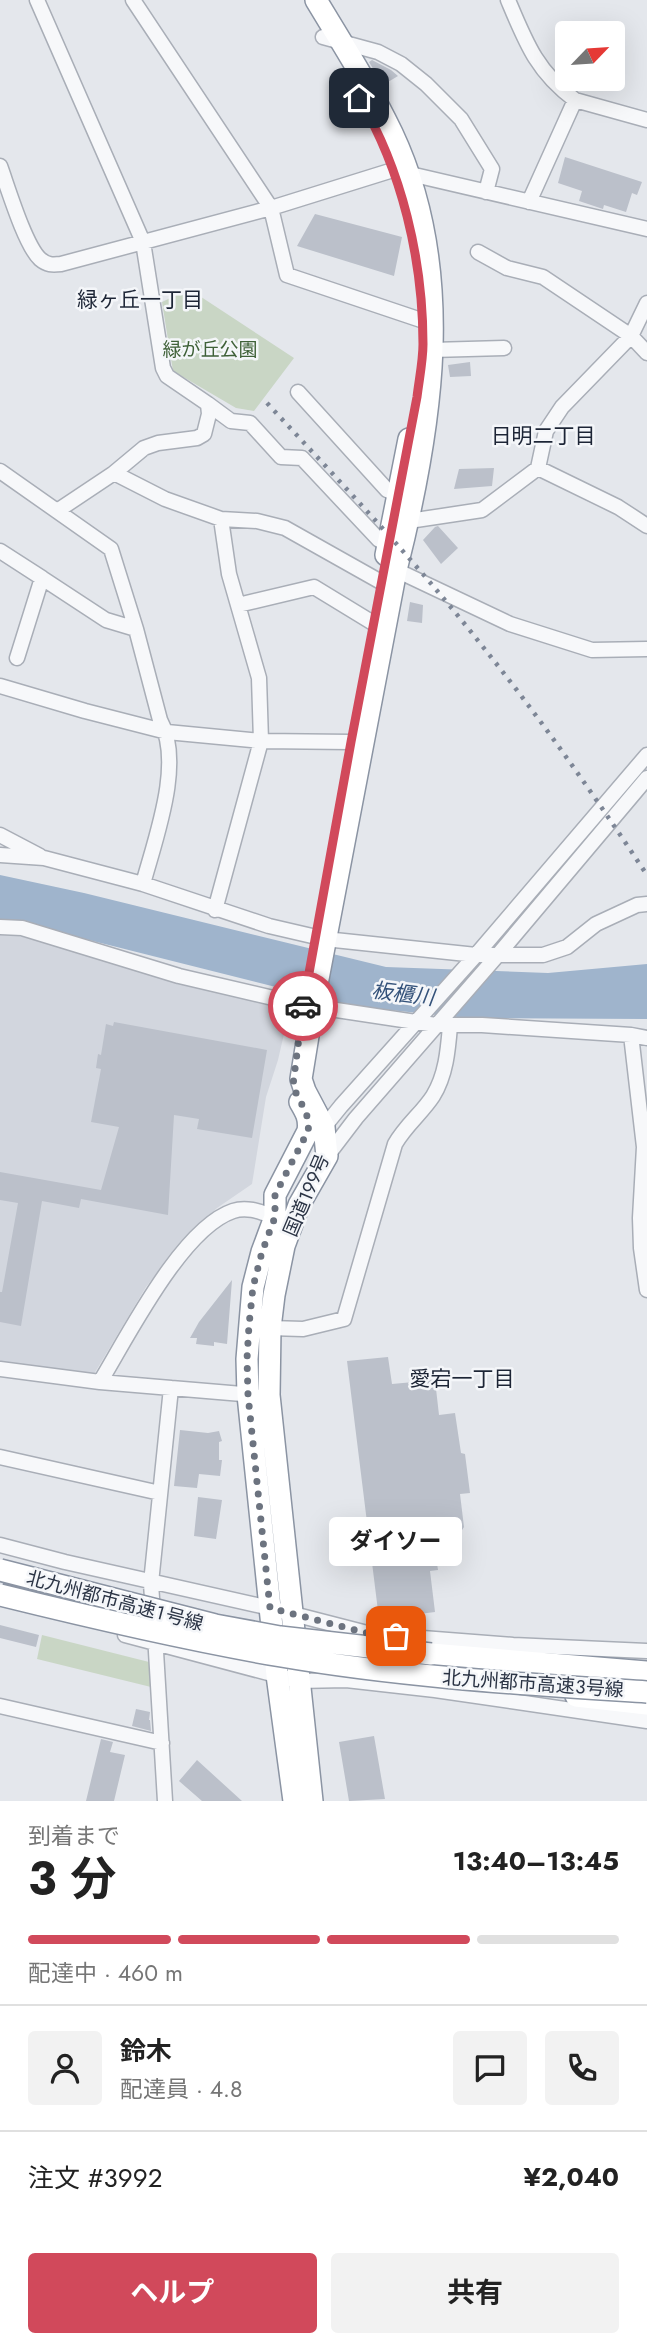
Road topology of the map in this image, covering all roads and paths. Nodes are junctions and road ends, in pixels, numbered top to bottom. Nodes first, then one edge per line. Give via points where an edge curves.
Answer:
1 (37, 0) edge
2 (133, 0) edge
3 (299, 0) edge
4 (316, 0) edge
5 (508, 0) edge
6 (332, 40) junction
7 (575, 100) junction
8 (647, 120) edge
9 (0, 166) edge
10 (400, 172) junction
11 (486, 192) junction
12 (529, 202) junction
13 (271, 208) junction
14 (647, 229) edge
15 (143, 242) junction
16 (478, 252) dead end
17 (647, 303) edge
18 (421, 320) junction
19 (631, 336) junction
20 (504, 348) dead end
21 (432, 350) junction
22 (647, 353) edge
23 (298, 392) dead end
24 (208, 404) junction
25 (538, 468) junction
26 (0, 471) edge
27 (114, 473) junction
28 (407, 506) junction
29 (57, 512) junction
30 (221, 519) junction
31 (647, 526) edge
32 (379, 540) dead end
33 (0, 551) edge
34 (389, 576) junction
35 (42, 578) junction
36 (238, 605) junction
37 (373, 623) junction
38 (136, 629) junction
39 (647, 649) edge
40 (17, 658) dead end
41 (0, 686) edge
42 (167, 732) junction
43 (261, 741) junction
44 (351, 742) junction
45 (647, 755) edge
46 (647, 778) edge
47 (0, 835) edge
48 (0, 855) edge
49 (44, 858) junction
50 (143, 884) junction
51 (647, 904) edge
52 (215, 910) junction
53 (0, 927) edge
54 (320, 942) junction
55 (472, 959) junction
56 (492, 961) junction
57 (308, 1002) junction
58 (418, 1019) junction
59 (442, 1023) junction
60 (631, 1035) junction
61 (647, 1038) edge
62 (341, 1106) junction
63 (310, 1108) junction
64 (356, 1118) junction
65 (324, 1128) junction
66 (327, 1156) junction
67 (275, 1217) junction
68 (647, 1290) edge
69 (270, 1328) junction
70 (0, 1369) edge
71 (100, 1382) junction
72 (171, 1388) junction
73 (259, 1395) junction
74 (0, 1457) edge
75 (160, 1493) junction
76 (0, 1545) edge
77 (0, 1558) edge
78 (0, 1570) edge
79 (0, 1579) edge
80 (151, 1583) junction
81 (0, 1595) edge
82 (0, 1602) edge
83 (270, 1608) junction
84 (291, 1615) junction
85 (346, 1628) junction
86 (214, 1634) junction
87 (156, 1643) junction
88 (647, 1651) edge
89 (647, 1659) edge
90 (430, 1664) junction
91 (647, 1672) edge
92 (287, 1678) junction
93 (346, 1680) junction
94 (647, 1692) edge
95 (647, 1704) edge
96 (0, 1706) edge
97 (647, 1721) edge
98 (162, 1743) junction
99 (165, 1801) edge
100 (294, 1801) edge
101 (312, 1801) edge

1 - 15 street
2 - 13 street
3 - 6 highway, 国道199号
4 - 6 highway, 国道199号
5 - 7 street via 544,73
6 - 10 highway, 国道199号 via 392,134
6 - 11 street via 378,52 426,83 461,119 492,169
7 - 8 street
7 - 12 street
9 - 15 street via 29,241 48,265
10 - 11 street
10 - 13 street
10 - 18 highway, 国道199号
10 - 21 highway, 国道199号 via 428,248 433,286
11 - 12 street
12 - 14 street
13 - 15 street
13 - 18 street via 287,275
15 - 24 street via 166,376
16 - 19 street via 508,268 543,277
17 - 19 street
18 - 28 highway, 国道199号 via 423,345
19 - 22 street
19 - 25 street via 562,407 547,431
20 - 21 street
21 - 28 highway, 国道199号 via 427,406
23 - 28 street
24 - 27 street via 204,434 144,448
24 - 32 street via 231,421 250,423 281,457 302,458
25 - 28 street via 482,510
25 - 31 street
26 - 29 street
27 - 29 street
27 - 30 street via 165,499
28 - 34 highway, 国道199号
29 - 38 street via 111,549
30 - 34 street via 285,528
30 - 36 street
33 - 35 street
34 - 37 highway, 国道199号
34 - 39 street via 510,624 592,650
34 - 54 highway, 国道199号
35 - 38 street via 106,620
35 - 40 street
36 - 37 street via 314,587
36 - 43 street via 259,678
37 - 44 highway, 国道199号
38 - 42 street
41 - 42 street
42 - 43 street
42 - 50 street via 170,777
43 - 44 street
43 - 52 street
44 - 54 highway, 国道199号
45 - 55 street
46 - 56 street
47 - 49 street
48 - 49 street
49 - 50 street
50 - 52 street
51 - 56 street via 596,924 567,947
52 - 54 street
53 - 57 street via 22,929 179,976
54 - 55 street
54 - 57 highway, 国道199号
55 - 56 street
55 - 58 street
56 - 59 street
57 - 58 street
57 - 63 highway, 国道199号 via 301,1079
58 - 59 street
58 - 62 street
59 - 60 street
59 - 64 street
59 - 69 street via 441,1080 396,1144 345,1320 303,1329
60 - 61 street
60 - 68 street via 644,1147 640,1228
62 - 63 street via 326,1111
62 - 65 street
63 - 65 highway, 国道199号
63 - 67 highway, 国道199号 via 308,1131 275,1195
64 - 65 street via 344,1126
64 - 66 street
65 - 66 highway, 国道199号
65 - 67 highway
66 - 69 highway, 国道199号 via 290,1228
67 - 71 street via 255,1210 233,1211 197,1235 167,1273
67 - 73 highway, 国道199号 via 253,1287 247,1359
69 - 73 highway, 国道199号
70 - 71 street
71 - 72 street
72 - 73 street
72 - 75 street
73 - 83 highway, 国道199号
73 - 84 highway, 国道199号
74 - 75 street
75 - 80 street
76 - 80 street
77 - 86 highway, 北九州都市高速１号線, bridge
78 - 86 highway, 北九州都市高速１号線, bridge
79 - 86 highway, 北九州都市高速１号線, bridge
80 - 83 street
80 - 87 street
81 - 86 highway, 北九州都市高速１号線, bridge via 136,1627
82 - 87 street
83 - 84 street
83 - 92 highway, 国道199号
84 - 85 street
84 - 92 highway, 国道199号
85 - 88 street via 513,1645
85 - 93 street
86 - 90 highway, 北九州都市高速３号線, bridge via 280,1637
87 - 92 street
87 - 98 street
89 - 90 highway, 北九州都市高速３号線
90 - 91 highway
90 - 94 highway, 北九州都市高速３号線, bridge
90 - 95 highway, bridge
92 - 93 street
92 - 100 highway, 国道199号
92 - 101 highway, 国道199号
93 - 97 street
96 - 98 street
98 - 99 street

